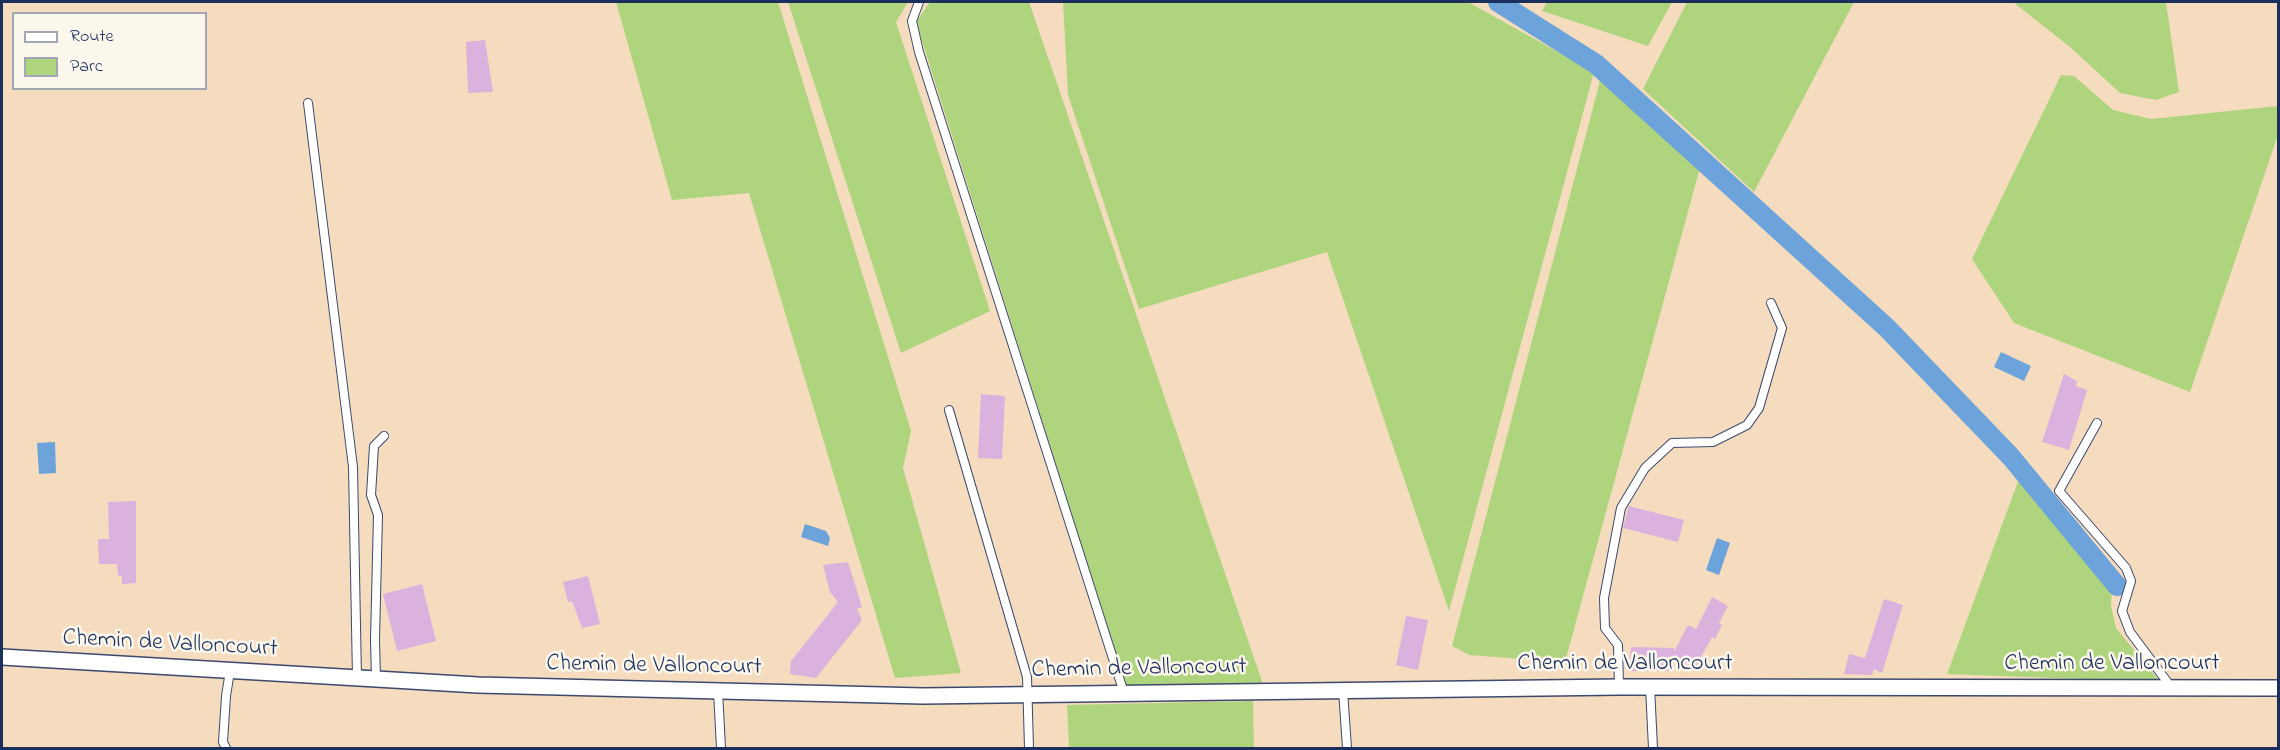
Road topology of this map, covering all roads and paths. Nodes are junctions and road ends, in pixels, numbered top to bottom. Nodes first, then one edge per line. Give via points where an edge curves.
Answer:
1 (919, 2) edge
2 (308, 103) dead end
3 (1771, 303) dead end
4 (949, 410) dead end
5 (2097, 423) dead end
6 (384, 436) dead end
7 (2, 657) edge
8 (230, 671) junction
9 (357, 678) junction
10 (376, 680) junction
11 (1618, 687) junction
12 (1650, 687) junction
13 (2172, 688) junction
14 (2278, 688) edge
15 (1343, 690) junction
16 (718, 691) junction
17 (1124, 693) junction
18 (1028, 694) junction
19 (226, 748) edge
20 (721, 748) edge
21 (1029, 748) edge
22 (1347, 748) edge
23 (1653, 748) edge

1 - 17 lane via 912,21 919,52
2 - 9 lane via 353,467
3 - 11 lane via 1782,328 1759,408 1746,425 1713,442 1672,442 1645,468 1621,508 1604,598 1605,628 1618,645
4 - 18 lane via 1028,677
5 - 13 lane via 2059,491 2126,568 2131,581 2122,611 2130,632
6 - 10 lane via 374,446 371,495 378,515
7 - 8 street, Chemin de Valloncourt
8 - 9 street, Chemin de Valloncourt
8 - 19 lane via 223,742
9 - 10 street, Chemin de Valloncourt
10 - 16 street, Chemin de Valloncourt
11 - 12 street, Chemin de Valloncourt
11 - 15 street, Chemin de Valloncourt
12 - 13 street, Chemin de Valloncourt
12 - 23 lane
13 - 14 street, Chemin de Valloncourt
15 - 17 street, Chemin de Valloncourt
15 - 22 lane
16 - 18 street, Chemin de Valloncourt via 923,696
16 - 20 lane
17 - 18 street, Chemin de Valloncourt
18 - 21 lane

